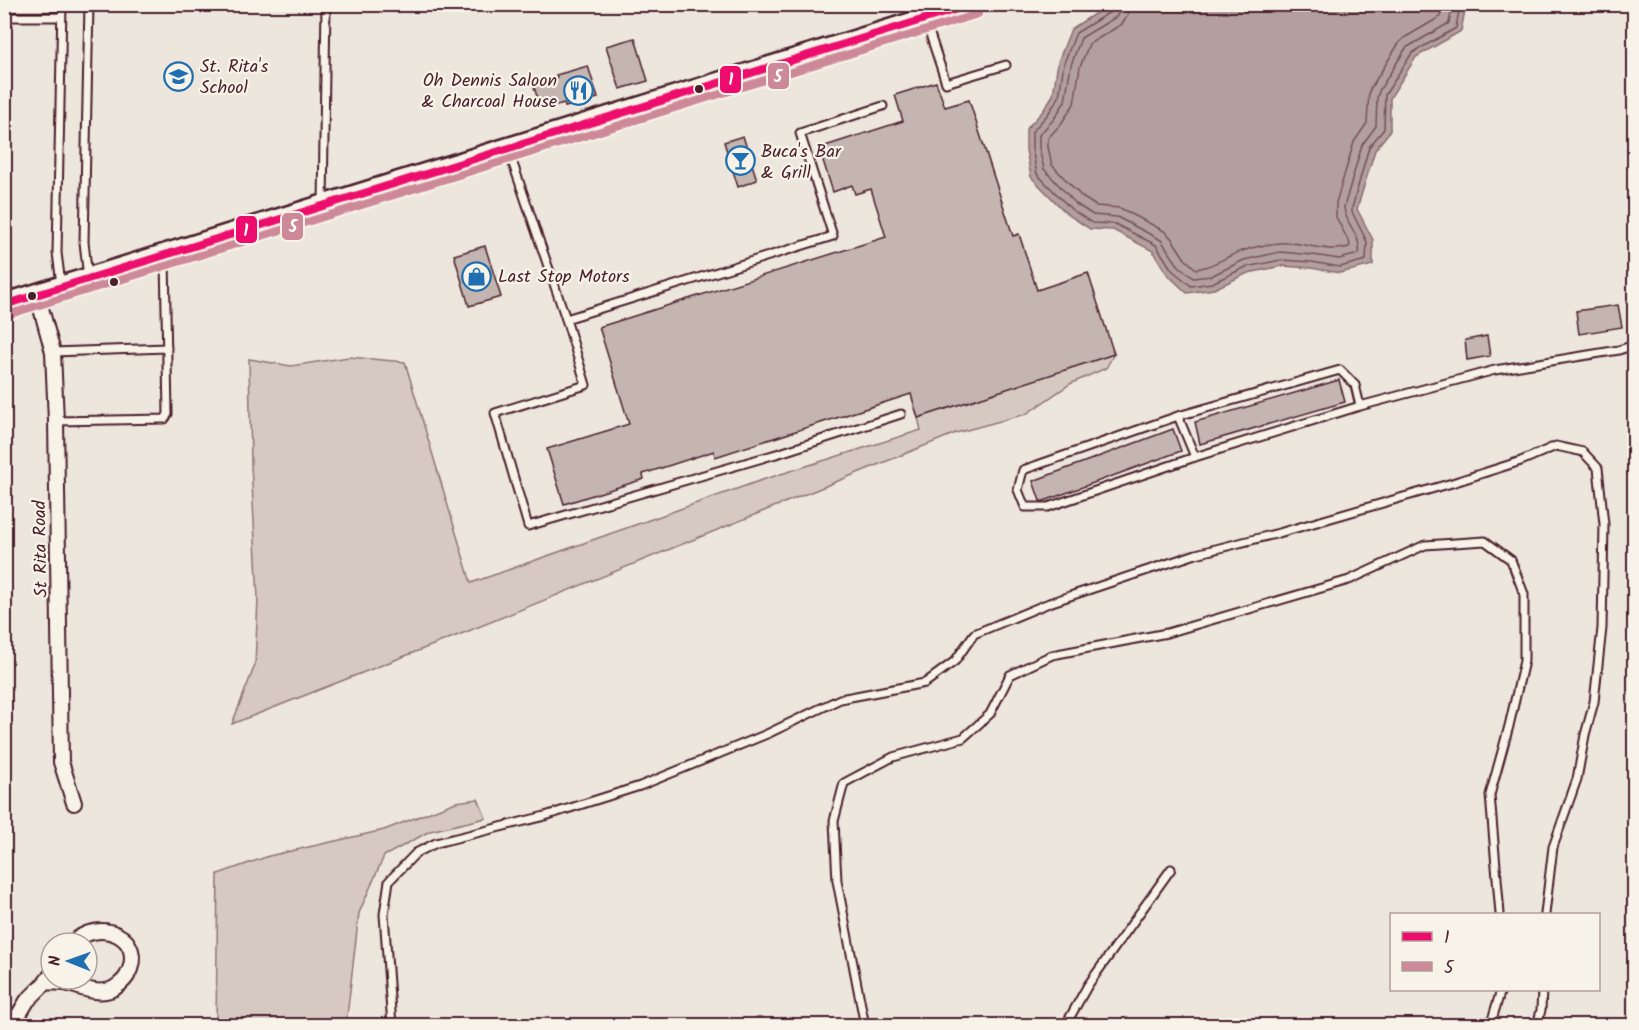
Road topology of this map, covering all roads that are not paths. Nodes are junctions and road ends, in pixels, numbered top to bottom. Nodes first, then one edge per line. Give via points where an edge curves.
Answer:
1 (62, 4) edge
2 (89, 4) edge
3 (326, 4) edge
4 (975, 4) edge
5 (5, 17) edge
6 (61, 17) junction
7 (925, 20) junction
8 (4, 51) edge
9 (1006, 65) dead end
10 (883, 106) dead end
11 (508, 149) junction
12 (323, 206) junction
13 (165, 255) junction
14 (88, 279) junction
15 (62, 287) junction
16 (37, 294) junction
17 (4, 304) edge
18 (566, 319) junction
19 (1635, 345) edge
20 (167, 348) junction
21 (53, 352) junction
22 (1360, 406) junction
23 (901, 414) dead end
24 (1178, 416) junction
25 (56, 421) junction
26 (1195, 457) junction
27 (74, 803) dead end
28 (1171, 869) dead end
29 (1500, 913) edge
30 (1545, 913) edge
31 (99, 932) edge
32 (39, 989) edge
33 (99, 991) edge
34 (1501, 991) edge
35 (1542, 991) edge
36 (12, 1026) edge
37 (392, 1026) edge
38 (865, 1026) edge
39 (1065, 1026) edge
40 (1490, 1026) edge
41 (1537, 1026) edge

1 - 6 lane
2 - 14 lane via 84,242
3 - 12 lane
4 - 7 main road
5 - 6 lane
5 - 8 lane
6 - 15 lane via 57,253
7 - 9 lane via 946,83
7 - 11 main road
10 - 18 lane via 800,133 833,236
11 - 12 main road
11 - 18 lane
12 - 13 main road
13 - 14 main road
13 - 20 lane
14 - 15 main road
15 - 16 main road
16 - 17 main road
16 - 21 street, St Rita Road
18 - 23 lane via 586,385 495,413 528,526
19 - 22 lane via 1495,370
20 - 21 lane
20 - 25 lane via 165,419
21 - 25 street, St Rita Road
22 - 24 lane via 1355,385 1340,370
22 - 26 lane
24 - 26 lane
24 - 26 lane via 1023,470 1018,490 1025,507 1048,507
25 - 27 street, St Rita Road via 61,762
28 - 39 lane via 1088,985
29 - 38 lane via 1490,795 1524,661 1524,594 1511,560 1485,541 1425,545 1349,580 1167,633 1052,655 1010,675 990,714 963,738 893,757 844,783 834,821 837,881
30 - 37 lane via 1553,847 1577,779 1594,702 1602,628 1604,524 1598,468 1583,452 1556,446 1452,483 1196,554 1049,603 974,634 955,661 925,683 840,699 640,786 545,816 436,843 416,853 389,881 384,914
31 - 33 street via 123,938 132,952 132,965 124,981 110,990
32 - 36 street
34 - 40 lane
35 - 41 lane

